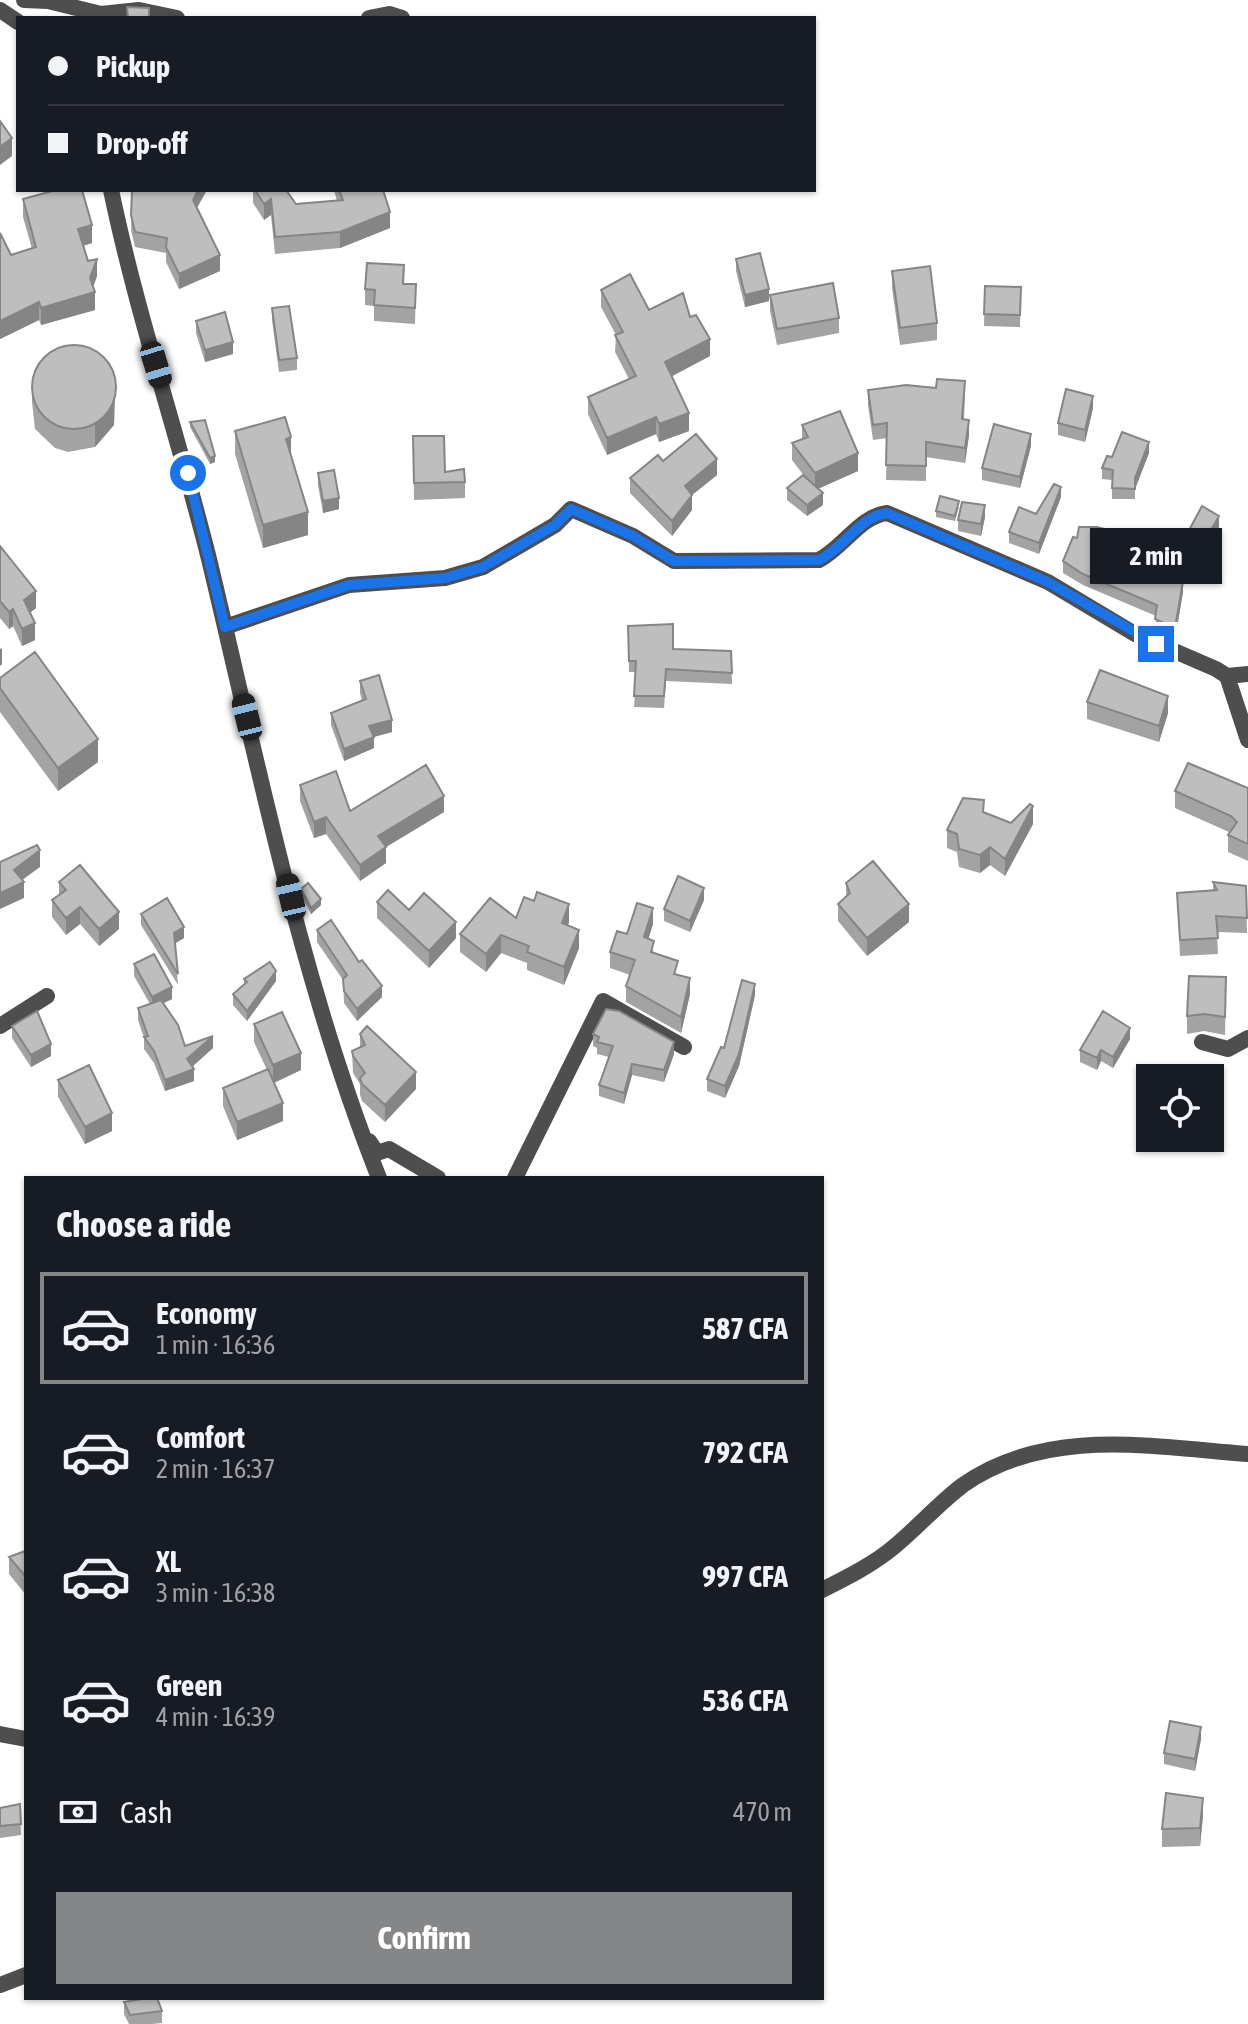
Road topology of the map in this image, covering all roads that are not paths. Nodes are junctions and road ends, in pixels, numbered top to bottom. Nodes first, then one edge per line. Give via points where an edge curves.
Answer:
1 (24, 0) edge
2 (168, 16) edge
3 (111, 192) edge
4 (225, 627) junction
5 (1248, 674) edge
6 (1227, 676) junction
7 (1248, 740) edge
8 (47, 996) dead end
9 (0, 1026) edge
10 (1248, 1038) edge
11 (1202, 1042) dead end
12 (684, 1047) dead end
13 (354, 1115) junction
14 (378, 1176) edge
15 (435, 1176) edge
16 (516, 1176) edge
17 (1248, 1454) edge
18 (824, 1589) edge
19 (0, 1734) edge
20 (24, 1739) edge
21 (24, 1976) edge
22 (0, 1985) edge

1 - 2 street via 101,14 139,10
3 - 4 street via 132,289 180,442
4 - 6 street via 349,585 445,578 483,567 555,525 571,509 674,561 819,560 835,553 874,514 887,513 1048,582 1135,634
4 - 13 street via 313,987
5 - 6 street
6 - 7 street
8 - 9 street
10 - 11 street via 1228,1049
12 - 16 street via 603,1001
13 - 14 street
13 - 15 street via 377,1153 389,1149
17 - 18 street via 1154,1443 1085,1444 1011,1461 964,1485 892,1549
19 - 20 street
21 - 22 street

